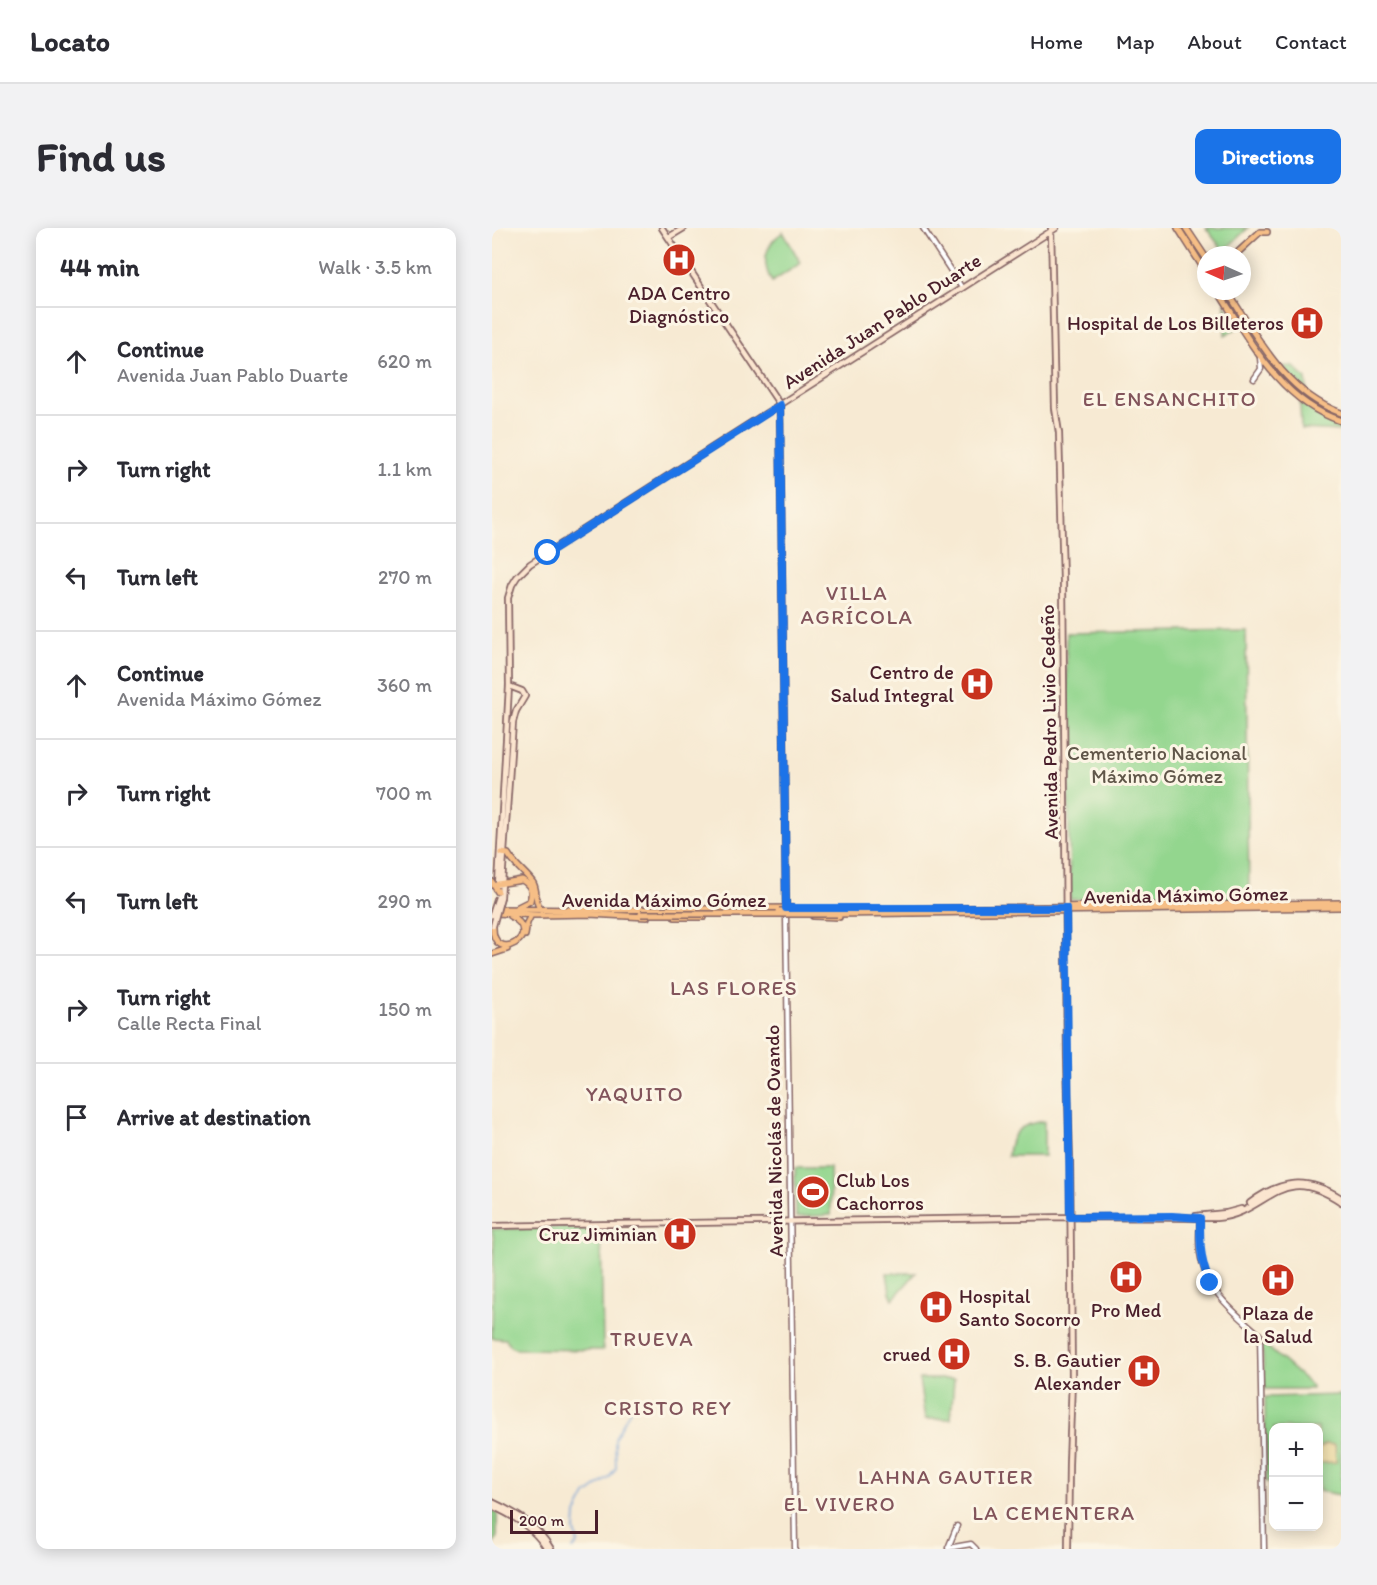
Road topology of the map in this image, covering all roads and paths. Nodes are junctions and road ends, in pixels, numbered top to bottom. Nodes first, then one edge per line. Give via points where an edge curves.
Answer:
1 (662, 228) edge
2 (684, 228) edge
3 (923, 228) edge
4 (1178, 228) edge
5 (1186, 228) edge
6 (1053, 229) edge
7 (1267, 232) dead end
8 (669, 237) junction
9 (1198, 246) edge
10 (1245, 246) edge
11 (1197, 258) edge
12 (962, 288) junction
13 (1224, 300) edge
14 (1233, 300) edge
15 (1260, 357) junction
16 (1254, 379) dead end
17 (780, 405) junction
18 (1341, 413) edge
19 (1341, 421) edge
20 (509, 686) junction
21 (503, 854) junction
22 (497, 884) edge
23 (499, 895) junction
24 (1341, 905) edge
25 (786, 908) junction
26 (541, 910) junction
27 (1066, 910) junction
28 (492, 912) edge
29 (506, 912) junction
30 (589, 912) junction
31 (907, 912) junction
32 (531, 915) junction
33 (786, 916) junction
34 (492, 927) edge
35 (492, 954) edge
36 (1341, 1200) edge
37 (1200, 1216) junction
38 (1070, 1217) junction
39 (791, 1221) junction
40 (492, 1226) edge
41 (492, 1504) edge
42 (957, 1526) dead end
43 (972, 1546) edge
44 (549, 1549) edge
45 (795, 1549) edge
46 (947, 1549) edge
47 (1068, 1549) edge
48 (1264, 1549) edge

1 - 8 main road
2 - 8 main road
3 - 12 street
4 - 11 main road
5 - 9 main road
6 - 12 main road, Avenida Juan Pablo Duarte
6 - 27 main road, Avenida Pedro Livio Cedeño via 1055,408 1060,436
7 - 10 main road via 1260,232
8 - 17 main road
12 - 17 main road, Avenida Juan Pablo Duarte
13 - 15 main road
14 - 18 main road via 1290,381 1315,401
15 - 16 street via 1261,369
15 - 19 main road via 1292,393
17 - 20 main road, Avenida Juan Pablo Duarte via 530,564 517,577 508,602
17 - 25 main road, Avenida Nicolás de Ovando
20 - 21 main road, Avenida Juan Pablo Duarte
20 - 21 main road, Avenida Juan Pablo Duarte via 525,696 513,722
21 - 22 main road
21 - 26 main road via 508,854 533,883
22 - 23 main road
22 - 23 main road
22 - 29 main road via 522,879 532,892 527,904
23 - 28 main road, bridge
23 - 34 main road, bridge
24 - 27 main road, Avenida Máximo Gómez
25 - 30 main road via 601,908
25 - 31 main road via 887,907
25 - 33 main road, Avenida Nicolás de Ovando
26 - 29 main road, Avenida Máximo Gómez
26 - 30 main road, Avenida Máximo Gómez
27 - 31 main road, Avenida Máximo Gómez
27 - 38 main road, Avenida Pedro Livio Cedeño
28 - 29 main road, Avenida Máximo Gómez
29 - 32 main road, Avenida Máximo Gómez
29 - 34 main road via 521,925 522,937 518,942 505,946 496,943
30 - 31 main road, Avenida Máximo Gómez, bridge
30 - 32 main road, Avenida Máximo Gómez
30 - 33 main road
31 - 33 main road via 871,917
32 - 35 main road via 521,943
33 - 39 street, Avenida Nicolás de Ovando
36 - 37 main road via 1316,1188 1295,1186 1273,1192 1235,1215
37 - 38 main road
37 - 48 street via 1200,1251 1210,1283 1221,1299 1260,1335
38 - 39 main road
38 - 47 main road, Avenida Pedro Livio Cedeño
39 - 40 main road
39 - 45 street, Avenida Nicolás de Ovando
41 - 44 main road via 525,1520
42 - 46 street
43 - 46 street

